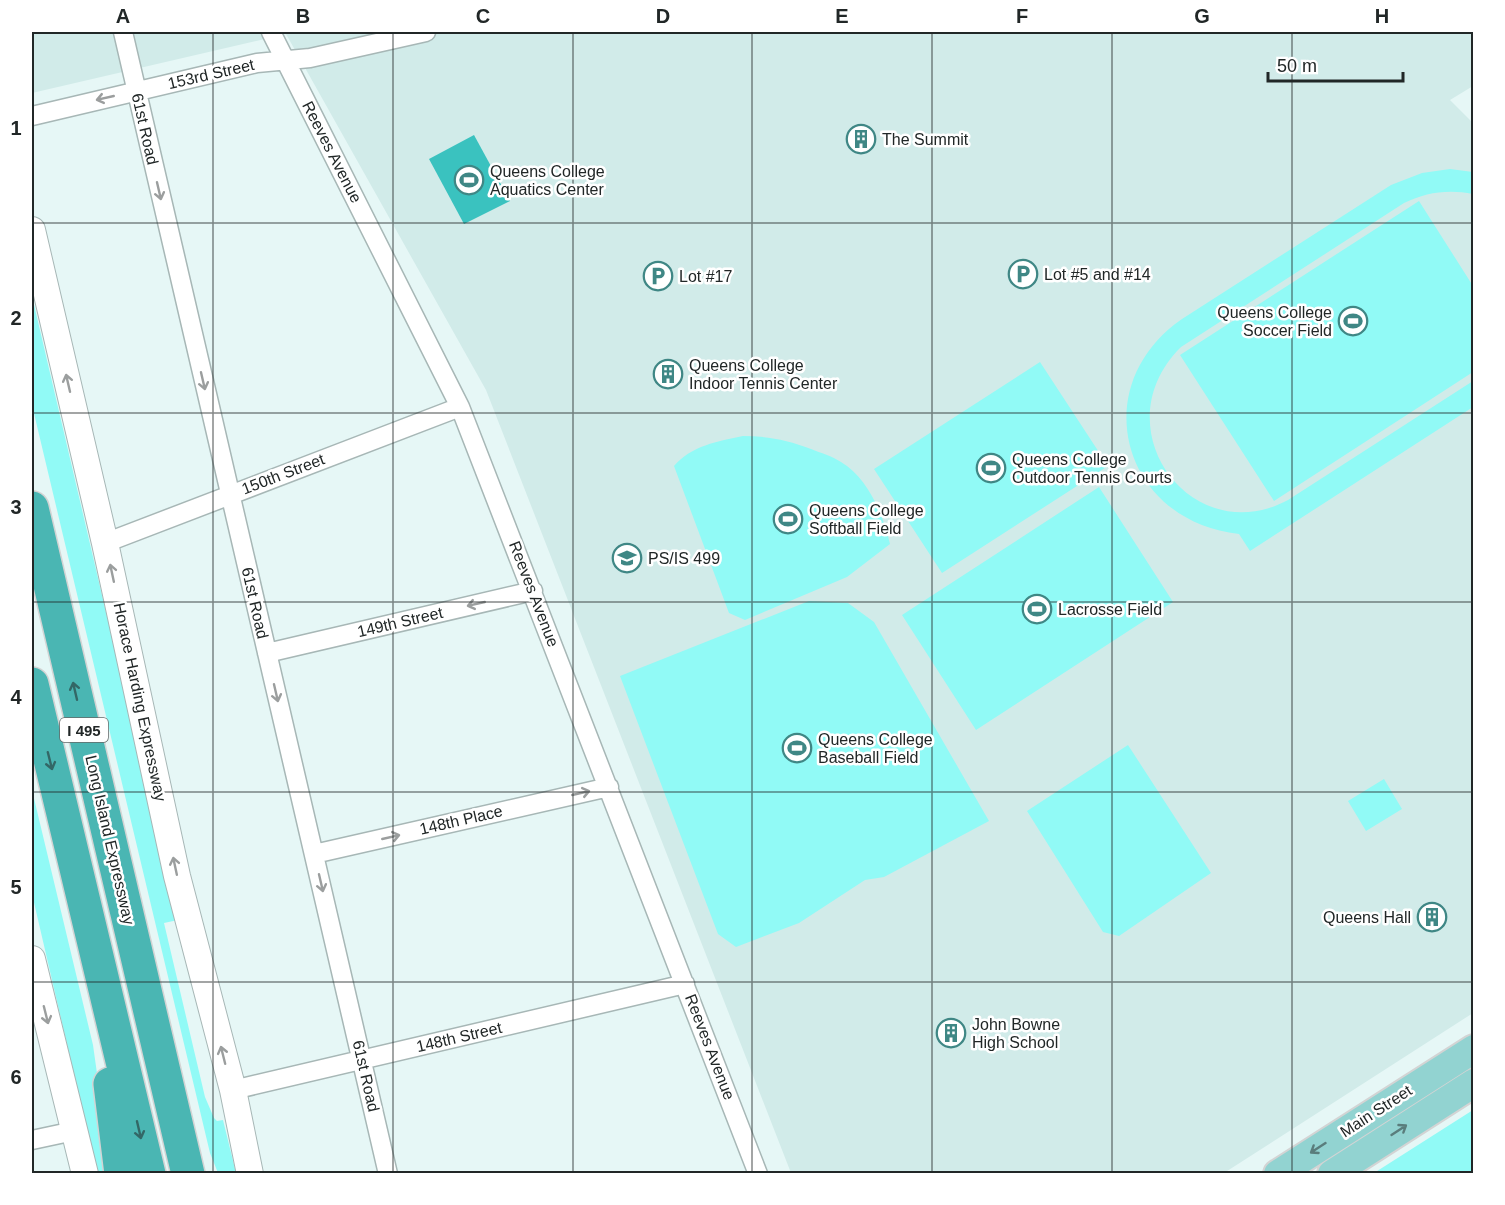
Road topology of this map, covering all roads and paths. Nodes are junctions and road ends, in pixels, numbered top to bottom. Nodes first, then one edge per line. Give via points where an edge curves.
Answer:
1 (123, 32) edge
2 (271, 32) edge
3 (426, 32) edge
4 (286, 60) junction
5 (136, 91) junction
6 (32, 116) edge
7 (32, 230) edge
8 (460, 407) junction
9 (229, 494) junction
10 (32, 508) edge
11 (105, 543) junction
12 (533, 591) junction
13 (267, 653) junction
14 (32, 684) edge
15 (609, 786) junction
16 (314, 854) junction
17 (137, 952) junction
18 (32, 959) edge
19 (102, 971) junction
20 (685, 984) junction
21 (1473, 1049) edge
22 (362, 1060) junction
23 (1473, 1083) edge
24 (233, 1090) junction
25 (74, 1131) junction
26 (32, 1140) edge
27 (85, 1173) edge
28 (121, 1173) edge
29 (149, 1173) edge
30 (188, 1173) edge
31 (212, 1173) edge
32 (250, 1173) edge
33 (388, 1173) edge
34 (758, 1173) edge
35 (1278, 1173) edge
36 (1332, 1173) edge

1 - 5 street, 61st Road
2 - 4 street, Reeves Avenue
3 - 4 street, 153rd Street
4 - 5 street, 153rd Street
4 - 8 street, Reeves Avenue
5 -> 6 street, 153rd Street
5 -> 9 street, 61st Road
11 -> 7 main road, Horace Harding Expressway
8 - 9 street, 150th Street
8 - 12 street, Reeves Avenue
9 - 11 street, 150th Street
9 - 13 street, 61st Road
17 -> 10 highway, Long Island Expressway / I 495
24 -> 11 main road, Horace Harding Expressway via 177,876
12 -> 13 street, 149th Street
12 - 15 street, Reeves Avenue
13 -> 16 street, 61st Road
14 -> 19 highway, I 495
16 -> 15 street, 148th Place
15 - 20 street, Reeves Avenue
16 -> 22 street, 61st Road
17 - 30 highway, Long Island Expressway / I 495
17 - 31 highway
18 -> 25 main road
19 - 28 highway via 111,1100
19 -> 29 highway, I 495
20 - 22 street, 148th Street
20 - 34 street, Reeves Avenue
21 -> 35 main road, Main Street
22 - 24 street, 148th Street
22 - 33 street, 61st Road
36 -> 23 main road, Main Street
24 - 32 main road, Horace Harding Expressway
25 - 26 street
25 - 27 main road

